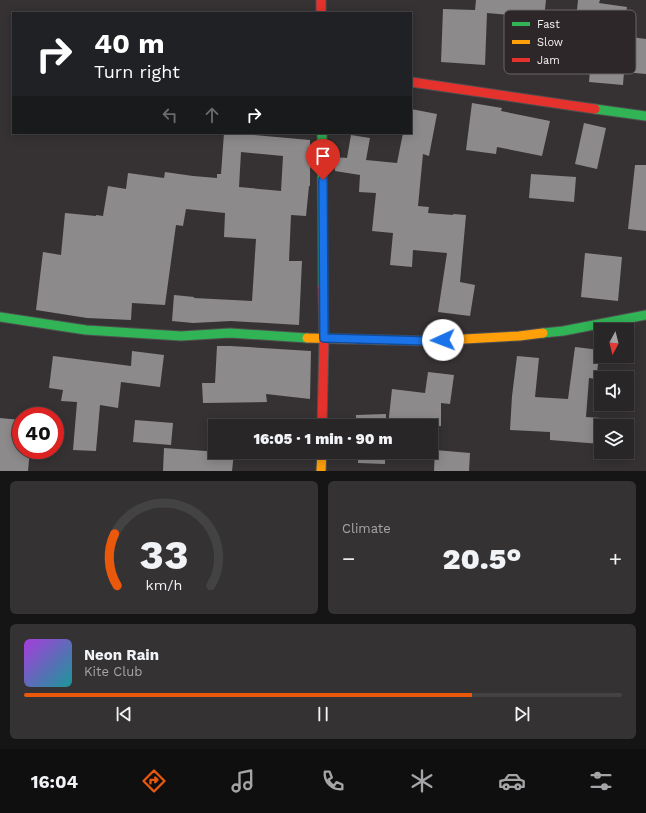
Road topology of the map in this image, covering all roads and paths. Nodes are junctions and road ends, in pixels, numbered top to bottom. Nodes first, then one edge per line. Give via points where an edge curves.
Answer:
1 (321, 0) edge
2 (321, 12) edge
3 (412, 82) edge
4 (646, 116) edge
5 (322, 134) edge
6 (646, 315) edge
7 (0, 317) edge
8 (324, 338) junction
9 (322, 419) edge
10 (322, 459) edge
11 (321, 471) edge

1 - 2 street
3 - 4 street
5 - 8 street
6 - 8 street via 563,331 519,336 428,341
7 - 8 street via 102,331 181,336 230,332
8 - 9 street
10 - 11 street

